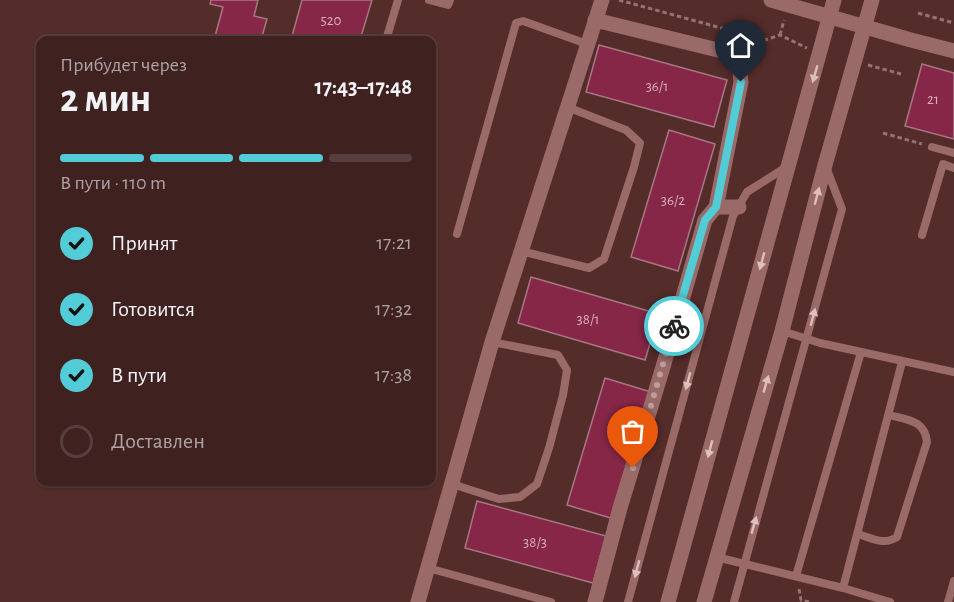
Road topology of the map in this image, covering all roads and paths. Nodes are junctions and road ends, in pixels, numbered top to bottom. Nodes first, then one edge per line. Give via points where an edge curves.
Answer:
1 (398, 0) edge
2 (429, 0) edge
3 (450, 0) edge
4 (602, 0) edge
5 (619, 0) edge
6 (771, 0) edge
7 (834, 0) edge
8 (872, 0) edge
9 (918, 13) dead end
10 (829, 17) junction
11 (595, 20) junction
12 (954, 23) edge
13 (865, 27) junction
14 (387, 36) edge
15 (587, 44) junction
16 (954, 51) edge
17 (820, 52) junction
18 (854, 61) junction
19 (901, 74) dead end
20 (567, 107) junction
21 (883, 133) dead end
22 (932, 147) joint
23 (954, 153) edge
24 (825, 165) junction
25 (789, 166) junction
26 (954, 168) edge
27 (716, 207) junction
28 (739, 207) junction
29 (457, 234) dead end
30 (922, 235) dead end
31 (521, 251) junction
32 (782, 331) junction
33 (807, 339) junction
34 (492, 342) junction
35 (861, 352) junction
36 (902, 362) junction
37 (954, 372) edge
38 (889, 415) junction
39 (452, 484) junction
40 (858, 534) junction
41 (716, 557) junction
42 (743, 564) junction
43 (428, 568) junction
44 (796, 576) junction
45 (954, 581) edge
46 (843, 588) junction
47 (418, 602) edge
48 (551, 602) edge
49 (595, 602) edge
50 (628, 602) edge
51 (668, 602) edge
52 (704, 602) edge
53 (734, 602) edge
54 (809, 602) edge
55 (890, 602) edge
56 (948, 602) edge

1 - 14 lane
2 - 3 lane via 448,5
4 - 11 street
5 - 17 path via 765,40 780,35
6 - 10 street
7 - 10 street
8 - 13 street
9 - 12 path
10 - 13 street
10 - 17 street
11 - 15 street
11 - 27 street via 726,52 739,63 741,82
13 - 16 street
13 - 18 street
15 - 20 street
15 - 29 lane via 523,21 516,23
17 -> 25 street
18 - 19 path
18 - 24 street
20 - 31 street
20 - 31 lane via 626,130 640,143 634,167 604,259 590,268
21 - 22 path
22 - 23 lane
32 -> 24 street
33 -> 24 lane via 842,209
25 - 28 lane via 747,192
25 -> 51 street
26 - 30 lane via 942,164
27 - 28 street
27 - 49 street via 705,220
28 -> 50 lane via 733,216
31 - 34 street
32 - 33 lane
41 -> 32 street
33 - 35 lane
42 -> 33 lane
34 - 39 street
34 - 39 lane via 558,355 567,370 549,448 537,484 520,497 499,499
35 - 36 lane
35 - 44 lane
36 - 37 lane
36 - 38 lane
38 - 40 lane
38 - 40 lane via 917,423 927,442 897,537 883,542
39 - 43 street
40 - 46 lane
41 - 42 lane
41 - 52 street
42 - 44 lane
42 - 53 lane
43 - 47 street
43 - 48 lane
44 - 46 lane
44 - 54 path via 801,600
45 - 56 lane
46 - 55 lane

